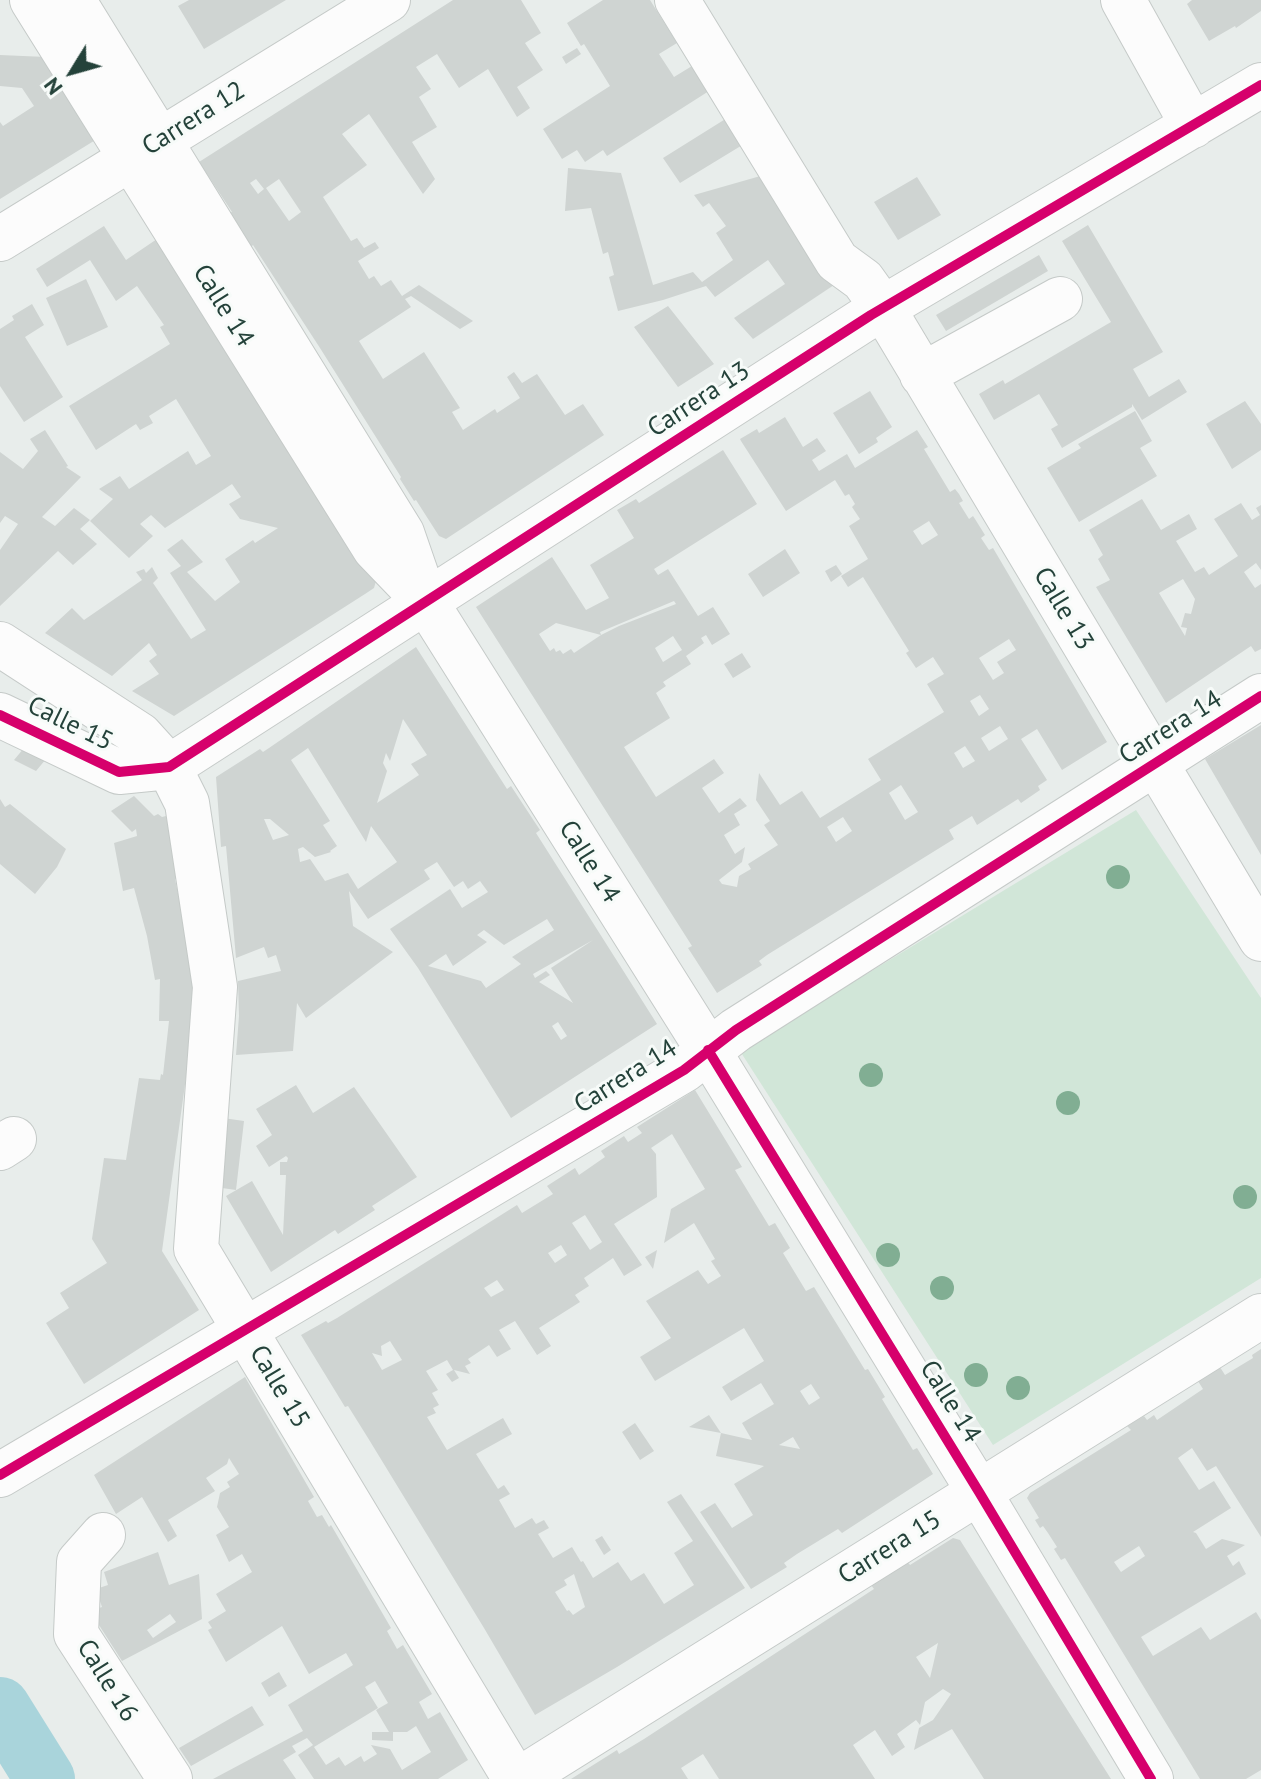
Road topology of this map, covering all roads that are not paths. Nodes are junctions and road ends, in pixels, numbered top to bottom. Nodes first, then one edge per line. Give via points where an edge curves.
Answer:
1 (32, 0) edge
2 (73, 0) edge
3 (388, 0) edge
4 (677, 0) edge
5 (712, 0) edge
6 (1123, 0) edge
7 (1261, 85) edge
8 (1193, 126) junction
9 (145, 149) junction
10 (0, 239) edge
11 (873, 294) junction
12 (1060, 299) dead end
13 (922, 375) junction
14 (426, 602) junction
15 (0, 644) edge
16 (1261, 696) edge
17 (0, 715) edge
18 (1155, 763) junction
19 (169, 767) junction
20 (1261, 939) edge
21 (708, 1050) junction
22 (1261, 1316) edge
23 (244, 1329) junction
24 (0, 1475) edge
25 (979, 1492) junction
26 (103, 1535) dead end
27 (170, 1779) edge
28 (517, 1779) edge
29 (1151, 1779) edge

1 - 9 street, Calle 14
2 - 9 street, Calle 14
3 - 9 street, Carrera 12
4 - 11 street, Calle 13 via 837,261
5 - 11 street, Calle 13 via 859,252
6 - 8 street
7 - 8 street, Carrera 13
8 - 11 street, Carrera 13
9 - 10 street, Carrera 12
9 - 14 street, Calle 14 via 402,533
11 - 13 street, Calle 13
11 - 14 street, Carrera 13
12 - 13 street
13 - 18 street, Calle 13
14 - 19 street, Carrera 13
14 - 21 street, Calle 14
15 - 19 street, Calle 15 via 140,735
16 - 18 street, Carrera 14
17 - 19 street, Calle 15 via 119,772
18 - 20 street, Calle 13
18 - 21 street, Carrera 14
19 - 23 street, Calle 15 via 187,803 215,987 196,1249
21 - 23 street, Carrera 14 via 684,1070
21 - 25 street, Calle 14
22 - 25 street, Carrera 15
23 - 24 street, Carrera 14
23 - 28 street, Calle 15
25 - 28 street, Carrera 15
25 - 29 street, Calle 14
26 - 27 street, Calle 16 via 79,1562 76,1634

